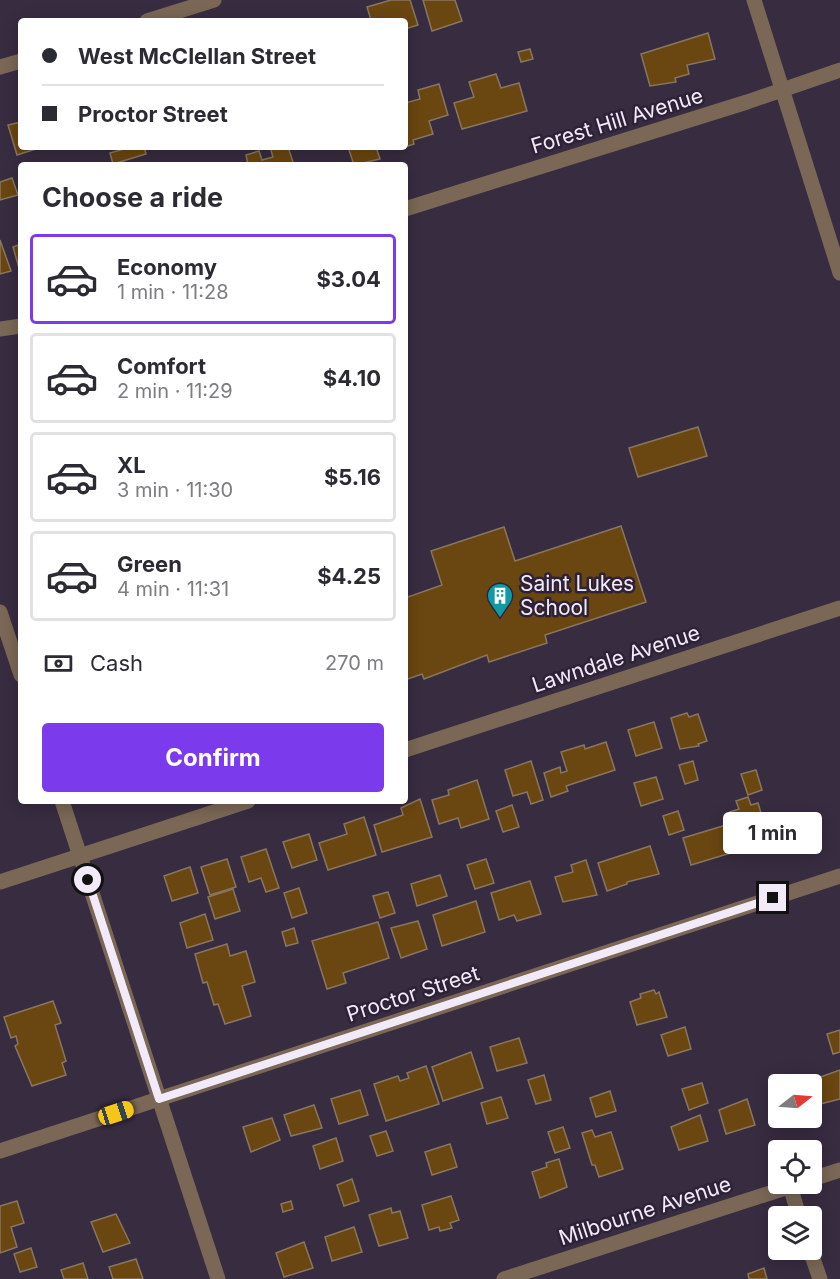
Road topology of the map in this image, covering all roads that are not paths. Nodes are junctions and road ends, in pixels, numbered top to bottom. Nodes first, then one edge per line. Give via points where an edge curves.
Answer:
1 (214, 0) edge
2 (754, 0) edge
3 (157, 18) edge
4 (18, 62) edge
5 (0, 67) edge
6 (840, 70) edge
7 (782, 90) junction
8 (408, 208) edge
9 (840, 273) edge
10 (18, 326) edge
11 (0, 329) edge
12 (840, 608) edge
13 (0, 612) edge
14 (18, 666) edge
15 (408, 749) edge
16 (63, 804) edge
17 (239, 804) edge
18 (80, 856) junction
19 (840, 876) edge
20 (0, 882) edge
21 (159, 1099) junction
22 (0, 1151) edge
23 (840, 1170) edge
24 (822, 1176) edge
25 (768, 1194) edge
26 (813, 1260) edge
27 (528, 1276) edge
28 (218, 1279) edge
29 (504, 1279) edge
30 (820, 1279) edge

1 - 3 street
2 - 7 street
4 - 5 street
6 - 7 street, Forest Hill Avenue
7 - 8 street, Forest Hill Avenue
7 - 9 street
10 - 11 street
12 - 15 street, Lawndale Avenue
13 - 14 street
16 - 18 street
17 - 18 street
18 - 20 street
18 - 21 street
19 - 21 street, Proctor Street
21 - 22 street, Proctor Street
21 - 28 street
23 - 24 street
25 - 27 street, Milbourne Avenue
26 - 30 street
27 - 29 street, Milbourne Avenue

